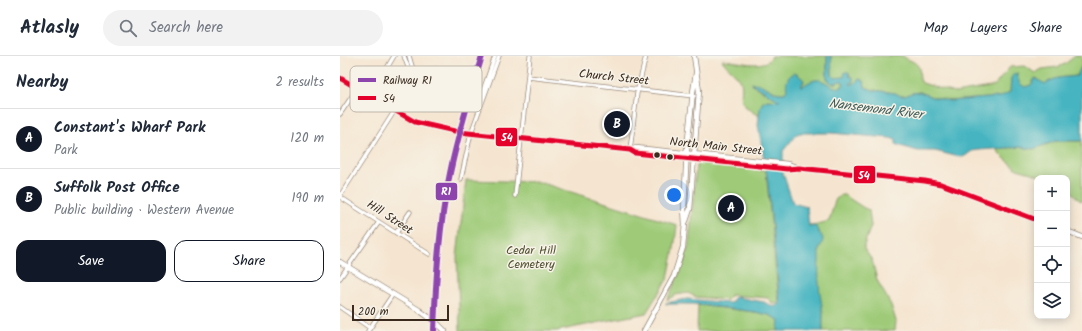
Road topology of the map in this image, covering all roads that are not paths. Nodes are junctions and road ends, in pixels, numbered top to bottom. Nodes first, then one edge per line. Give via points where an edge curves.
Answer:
1 (394, 56) edge
2 (404, 56) edge
3 (409, 56) edge
4 (495, 56) edge
5 (499, 56) edge
6 (530, 56) edge
7 (646, 56) edge
8 (694, 56) edge
9 (388, 66) edge
10 (407, 66) edge
11 (411, 66) edge
12 (696, 73) junction
13 (528, 77) junction
14 (340, 78) edge
15 (350, 84) edge
16 (638, 89) junction
17 (482, 93) edge
18 (692, 96) junction
19 (698, 96) junction
20 (350, 99) edge
21 (482, 105) edge
22 (393, 112) edge
23 (396, 112) edge
24 (478, 113) edge
25 (340, 114) edge
26 (471, 133) junction
27 (521, 139) junction
28 (630, 150) junction
29 (687, 156) junction
30 (693, 157) junction
31 (461, 179) dead end
32 (340, 196) edge
33 (515, 196) dead end
34 (410, 212) dead end
35 (1034, 219) edge
36 (379, 222) junction
37 (685, 224) junction
38 (1070, 233) edge
39 (396, 234) junction
40 (1082, 237) edge
41 (429, 254) dead end
42 (340, 262) edge
43 (348, 267) junction
44 (340, 278) edge
45 (393, 294) junction
46 (340, 307) edge
47 (369, 330) edge
48 (445, 331) edge
49 (644, 331) edge

1 - 9 street
2 - 10 street
3 - 11 street
4 - 17 street
5 - 21 street
6 - 13 street
7 - 16 street
8 - 12 main road
12 - 18 main road
12 - 19 main road
13 - 16 street, Church Street
13 - 27 street
14 - 15 main road, North Main Street
16 - 18 street, Church Street
16 - 28 street
18 - 19 street, Church Street
18 - 29 main road
19 - 30 main road
20 - 25 street
22 - 32 street
23 - 26 main road, North Main Street via 419,124
24 - 26 street
26 - 27 main road, North Main Street
26 - 31 street
27 - 28 main road, North Main Street
27 - 33 street
28 - 29 main road, North Main Street via 635,153
29 - 30 main road, North Main Street
29 - 37 main road
30 - 35 main road, North Main Street via 920,180 941,184
30 - 37 main road via 690,208
32 - 36 street, Hill Street
34 - 39 street
36 - 39 street, Hill Street
36 - 43 street
37 - 49 main road via 683,247 677,268
38 - 40 main road
39 - 41 street, Hill Street
42 - 43 main road
43 - 44 street
43 - 45 main road
45 - 47 street
45 - 48 main road via 419,310
46 - 47 street

